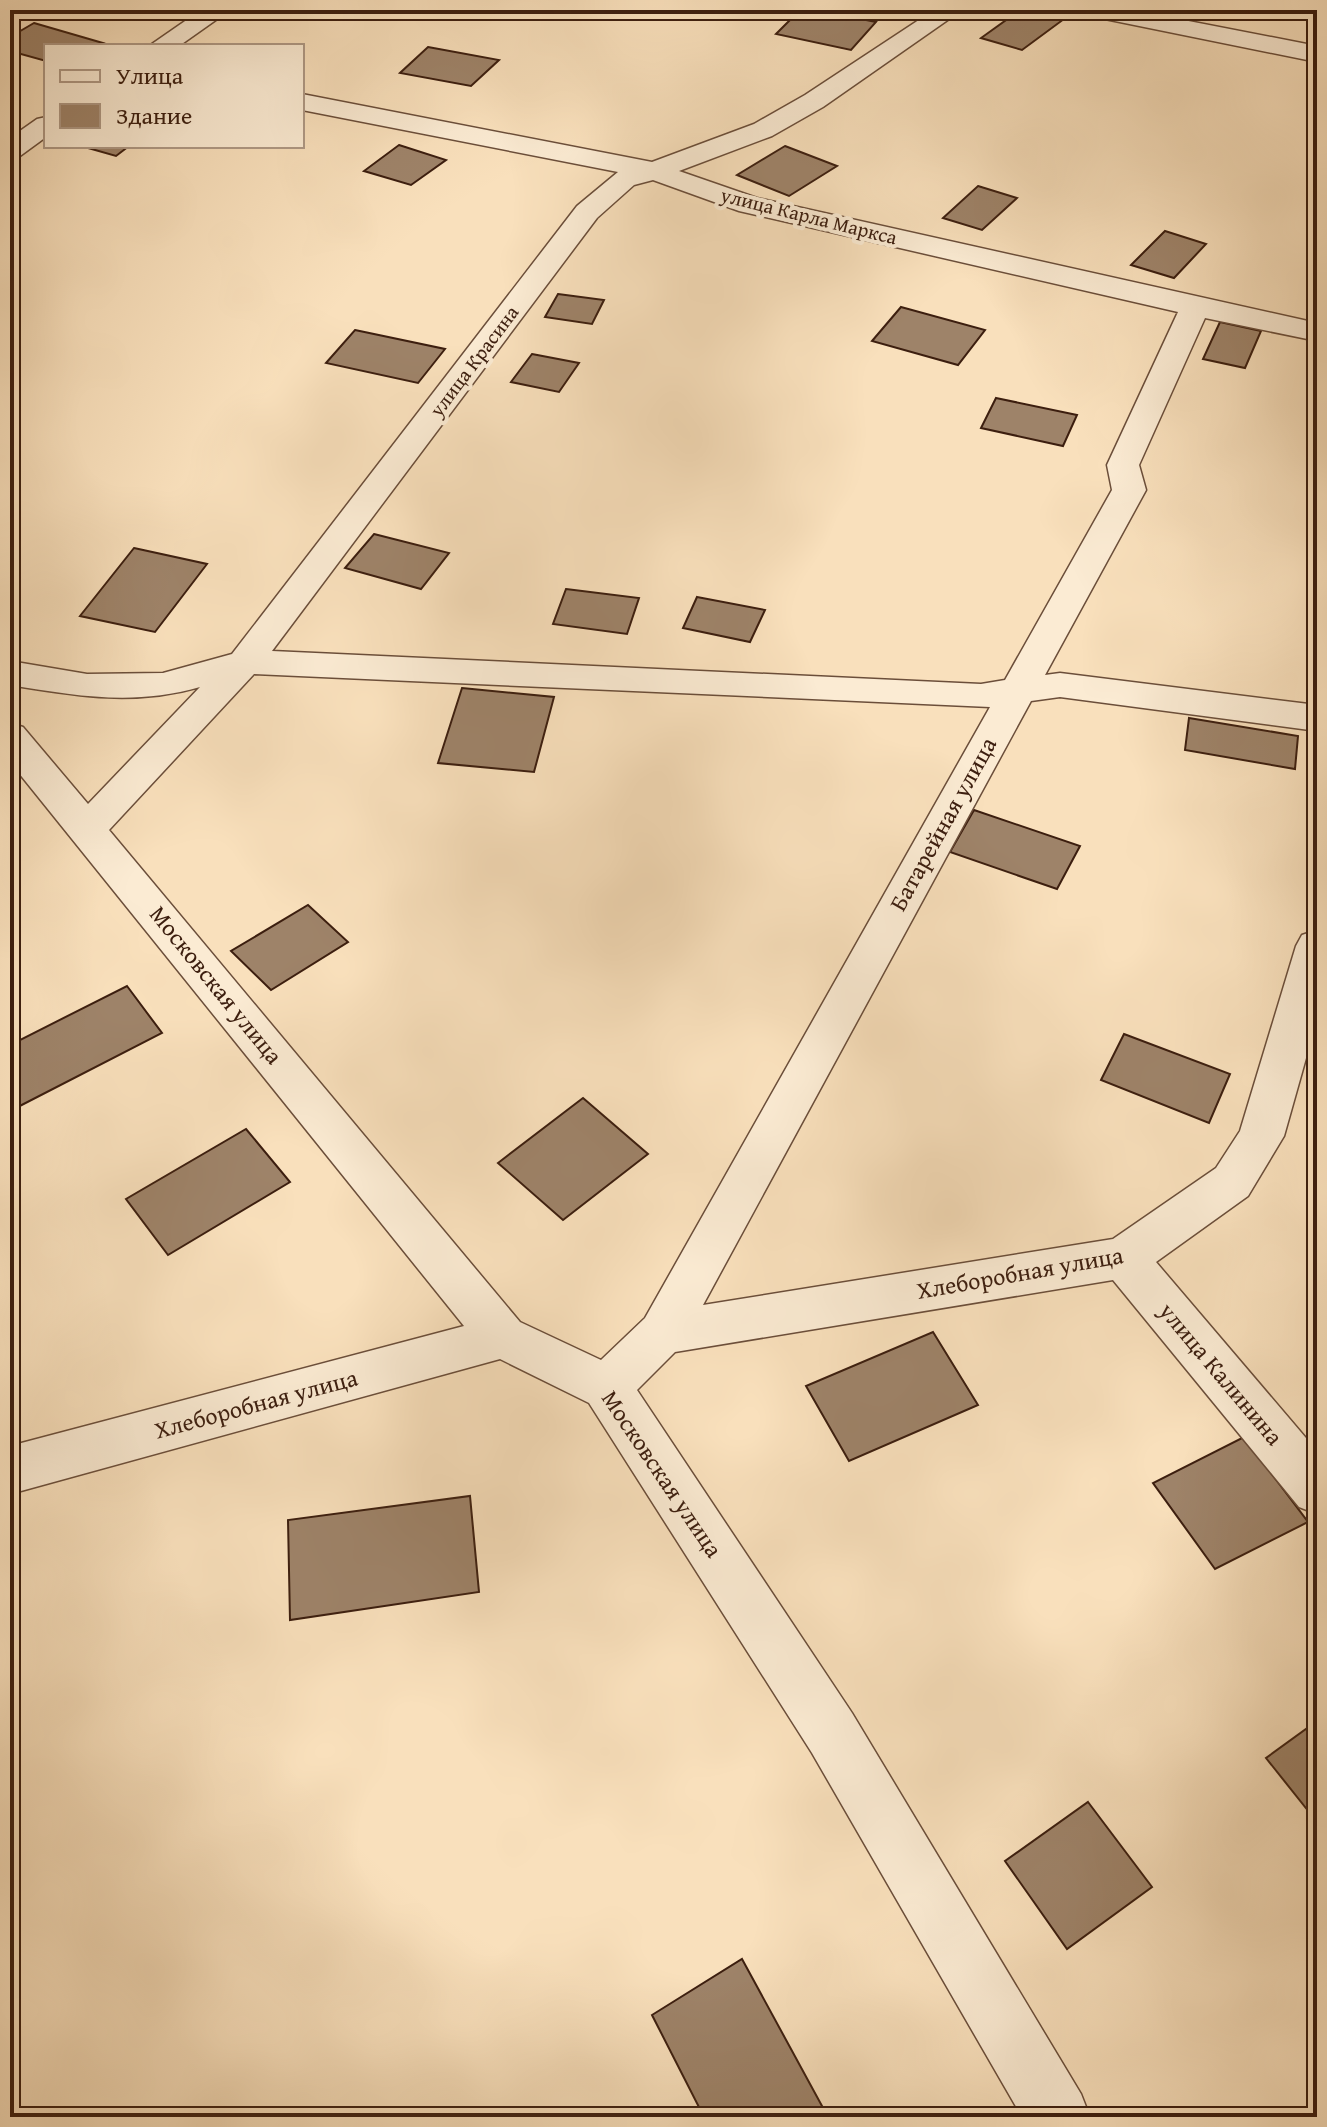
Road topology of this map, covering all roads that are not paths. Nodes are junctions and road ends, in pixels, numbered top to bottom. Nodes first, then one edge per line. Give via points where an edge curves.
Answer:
1 (218, 10) edge
2 (950, 10) edge
3 (1095, 10) edge
4 (165, 44) edge
5 (1317, 54) edge
6 (304, 102) edge
7 (44, 126) edge
8 (10, 150) edge
9 (654, 171) junction
10 (1195, 307) junction
11 (1317, 332) edge
12 (245, 662) junction
13 (10, 673) edge
14 (1020, 689) junction
15 (1317, 718) edge
16 (10, 736) edge
17 (88, 828) junction
18 (1317, 946) edge
19 (1124, 1258) junction
20 (662, 1333) junction
21 (503, 1337) junction
22 (607, 1387) junction
23 (10, 1470) edge
24 (1317, 1490) edge
25 (1058, 2117) edge

1 - 4 street
2 - 9 street, улица Красина via 763,130
3 - 5 street
6 - 9 street, улица Карла Маркса
7 - 8 street
9 - 10 street, улица Карла Маркса via 749,205
9 - 12 street, улица Красина via 624,179 587,212
10 - 11 street, улица Карла Маркса
10 - 14 street, Батарейная улица via 1123,465 1129,490
12 - 13 street via 163,685 87,686
12 - 14 street via 981,696
12 - 17 street, улица Красина
14 - 15 street via 1060,685
14 - 20 street, Батарейная улица
16 - 17 street, Московская улица
17 - 21 street, Московская улица
18 - 19 street, Хлеборобная улица via 1261,1136 1232,1182
19 - 20 street, Хлеборобная улица
19 - 24 street, улица Калинина
20 - 22 street
21 - 22 street, Московская улица
21 - 23 street, Хлеборобная улица
22 - 25 street, Московская улица via 832,1733

